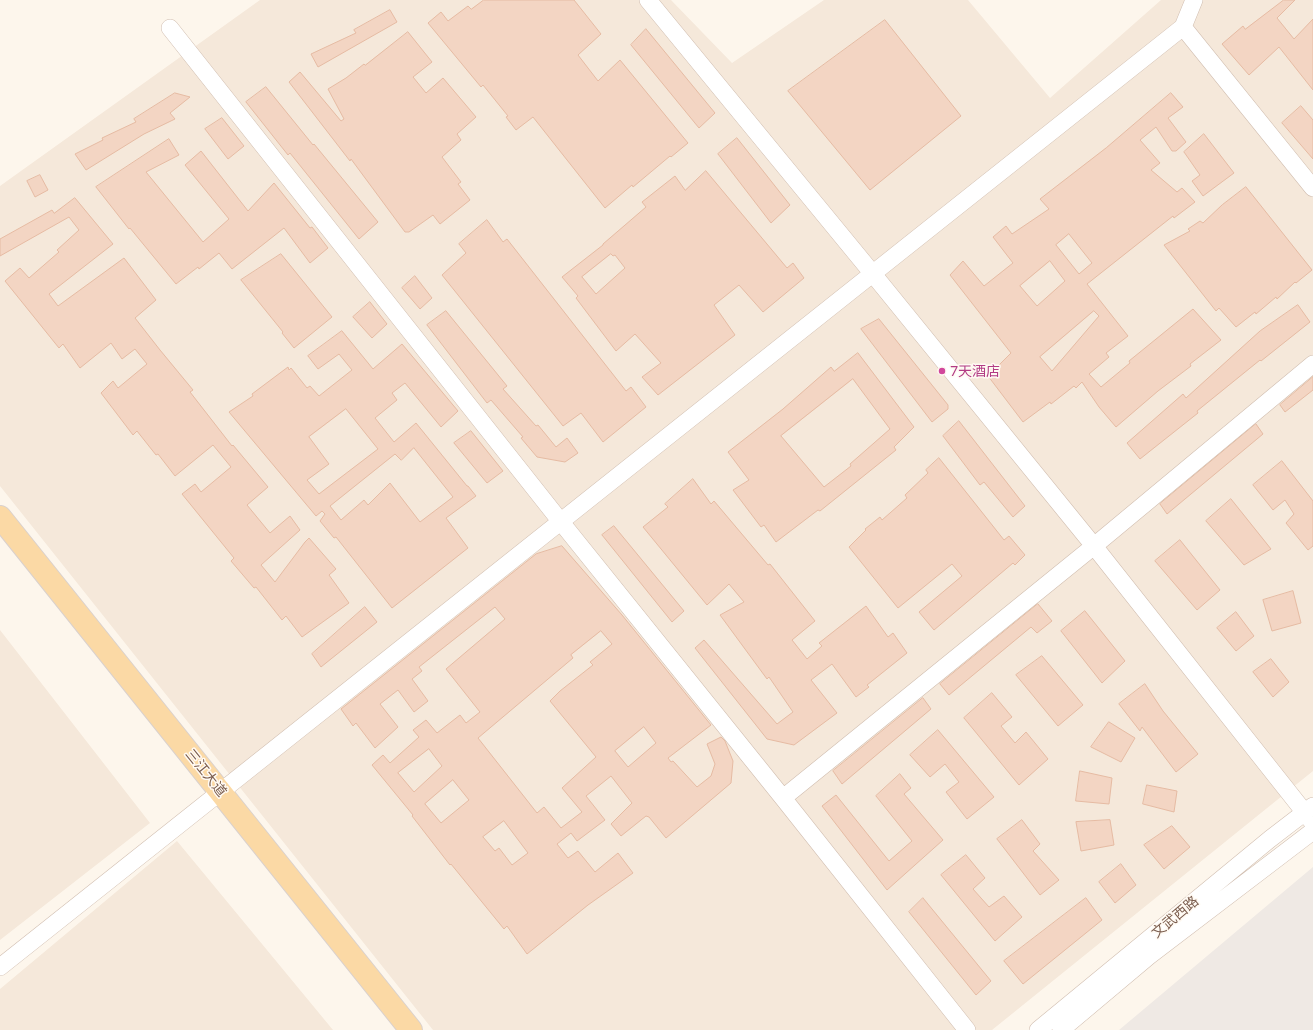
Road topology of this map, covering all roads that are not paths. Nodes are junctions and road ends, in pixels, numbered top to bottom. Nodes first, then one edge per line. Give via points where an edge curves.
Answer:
1 (648, 0) edge
2 (1194, 0) edge
3 (1183, 27) junction
4 (170, 28) dead end
5 (1313, 188) edge
6 (872, 274) junction
7 (1313, 364) edge
8 (0, 517) edge
9 (561, 522) junction
10 (0, 540) edge
11 (1094, 546) junction
12 (214, 796) junction
13 (783, 798) junction
14 (1313, 806) edge
15 (1313, 822) edge
16 (1313, 831) edge
17 (0, 966) edge
18 (393, 1030) edge
19 (411, 1030) edge
20 (967, 1030) edge
21 (1038, 1030) edge
22 (1061, 1030) edge

1 - 6 street
2 - 3 street
3 - 5 street
3 - 6 street
4 - 9 street
6 - 9 street
6 - 11 street
7 - 11 street
8 - 12 main road, 三江大道
9 - 12 street
9 - 13 street
10 - 12 main road, 三江大道
11 - 13 street
11 - 15 street
12 - 17 street
12 - 18 main road, 三江大道
12 - 19 main road, 三江大道
13 - 20 street
14 - 21 street, 文武西路
16 - 22 street, 文武西路 via 1148,956

